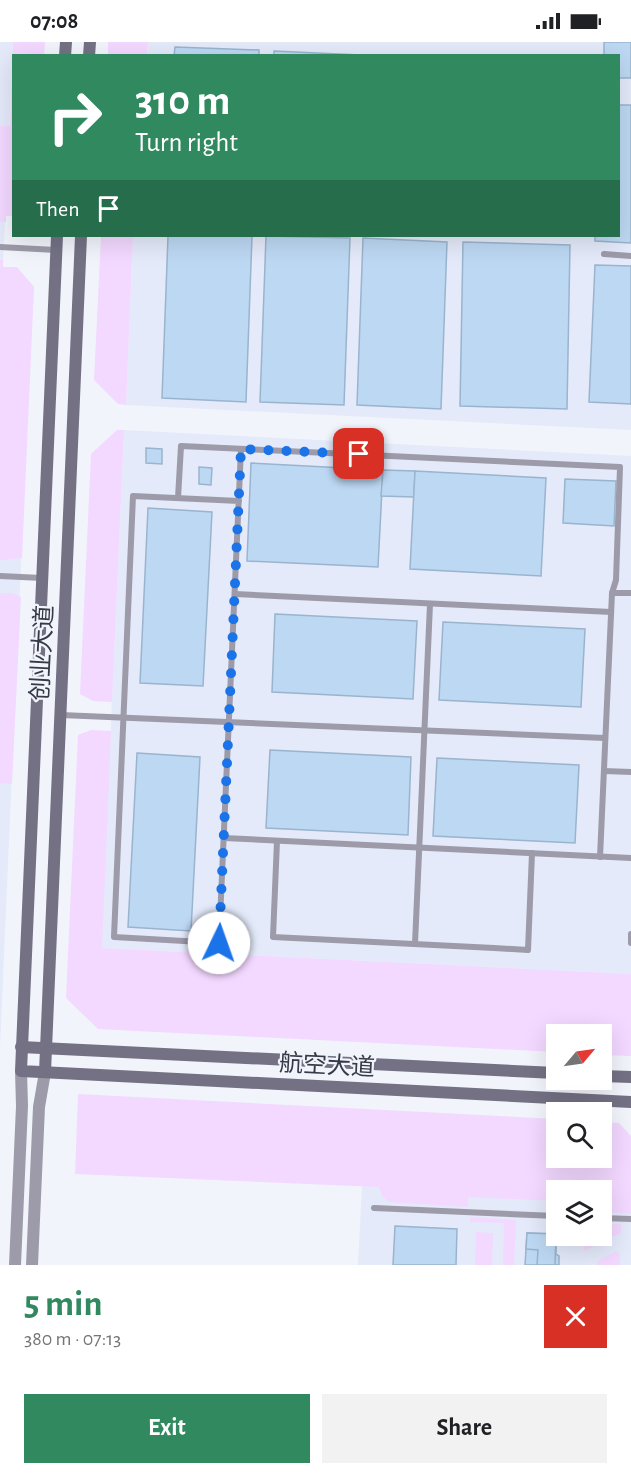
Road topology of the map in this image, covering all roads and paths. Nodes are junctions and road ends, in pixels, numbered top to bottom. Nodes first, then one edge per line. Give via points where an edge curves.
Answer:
1 (57, 237) edge
2 (81, 237) edge
3 (0, 248) edge
4 (56, 250) junction
5 (604, 254) dead end
6 (631, 256) edge
7 (241, 449) junction
8 (178, 498) junction
9 (239, 501) junction
10 (0, 576) edge
11 (42, 578) junction
12 (612, 592) junction
13 (235, 594) junction
14 (631, 594) edge
15 (430, 604) junction
16 (611, 612) junction
17 (60, 715) junction
18 (123, 717) junction
19 (229, 722) junction
20 (425, 730) junction
21 (605, 738) junction
22 (604, 771) junction
23 (631, 772) edge
24 (224, 838) junction
25 (277, 841) junction
26 (420, 848) junction
27 (532, 853) junction
28 (600, 856) junction
29 (631, 858) edge
30 (631, 934) edge
31 (631, 943) edge
32 (415, 944) junction
33 (21, 1047) junction
34 (45, 1049) junction
35 (21, 1071) junction
36 (45, 1072) junction
37 (546, 1073) edge
38 (612, 1076) edge
39 (631, 1077) edge
40 (631, 1102) edge
41 (374, 1208) dead end
42 (546, 1216) edge
43 (612, 1218) edge
44 (631, 1219) edge
45 (15, 1265) edge
46 (32, 1265) edge

1 - 4 main road, 创业大道
2 - 17 main road, 创业大道
3 - 4 lane
4 - 11 main road, 创业大道
5 - 6 lane
7 - 8 lane via 181,446
7 - 9 lane
7 - 12 lane via 620,467 616,580
8 - 9 lane
8 - 18 lane via 134,496
9 - 13 lane
10 - 11 lane
11 - 33 main road, 创业大道
12 - 14 lane
12 - 16 lane
13 - 15 lane
13 - 19 lane
15 - 16 lane
15 - 20 lane
16 - 21 lane
17 - 18 lane
17 - 34 main road, 创业大道
18 - 19 lane
18 - 24 lane via 114,937 219,943
19 - 20 lane
19 - 24 lane
20 - 21 lane
20 - 26 lane
21 - 22 lane
22 - 23 lane
22 - 28 lane
24 - 25 lane
25 - 26 lane
25 - 32 lane via 273,937
26 - 27 lane
26 - 32 lane
27 - 28 lane
27 - 32 lane via 528,950
28 - 29 lane
30 - 31 lane
33 - 34 main road, 航空大道
33 - 35 main road, 创业大道
34 - 36 main road, 创业大道
34 - 37 main road, 航空大道
35 - 36 main road, 航空大道
35 - 45 street
36 - 40 main road, 航空大道
36 - 46 street via 39,1107
38 - 39 main road
41 - 42 lane
43 - 44 lane

